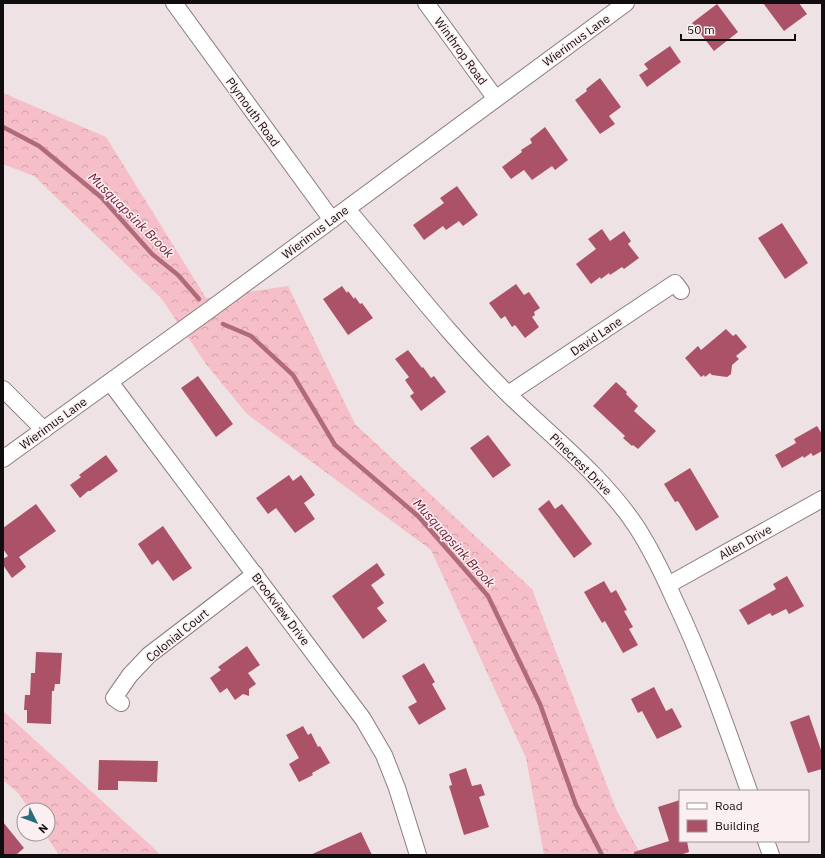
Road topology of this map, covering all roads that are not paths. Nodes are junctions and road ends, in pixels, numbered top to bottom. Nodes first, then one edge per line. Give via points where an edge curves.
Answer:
1 (174, 3) edge
2 (426, 3) edge
3 (626, 3) edge
4 (496, 99) junction
5 (347, 208) junction
6 (332, 220) junction
7 (681, 291) dead end
8 (110, 382) junction
9 (3, 389) edge
10 (508, 394) junction
11 (44, 430) junction
12 (3, 459) edge
13 (822, 499) edge
14 (255, 574) junction
15 (668, 585) junction
16 (121, 703) dead end
17 (749, 790) edge
18 (766, 842) edge
19 (418, 855) edge
20 (771, 855) edge

1 - 6 street, Plymouth Road
2 - 4 street, Winthrop Road
3 - 4 street, Wierimus Lane
4 - 5 street, Wierimus Lane
5 - 6 street, Wierimus Lane
5 - 10 street, Pinecrest Drive via 464,349
6 - 8 street, Wierimus Lane
7 - 10 street, David Lane via 675,283
8 - 11 street, Wierimus Lane
8 - 14 street, Brookview Drive
9 - 11 street
10 - 15 street, Pinecrest Drive via 592,472 616,498 642,537
11 - 12 street, Wierimus Lane
13 - 15 street, Allen Drive
14 - 16 street, Colonial Court via 149,655 130,675 114,698
14 - 19 street, Brookview Drive via 363,719 384,755
15 - 17 street, Pinecrest Drive via 713,688
18 - 20 street

